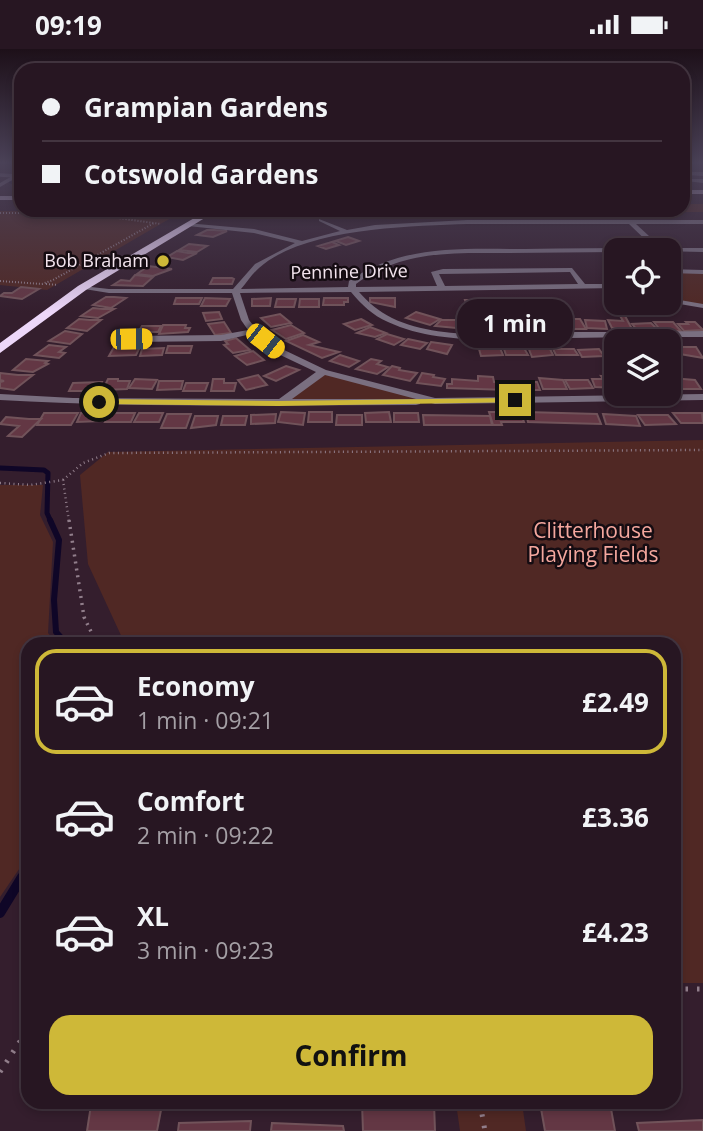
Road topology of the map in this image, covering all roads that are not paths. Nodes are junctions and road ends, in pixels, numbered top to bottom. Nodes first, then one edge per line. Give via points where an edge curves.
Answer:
1 (184, 217) edge
2 (201, 217) edge
3 (321, 220) dead end
4 (631, 222) junction
5 (703, 222) edge
6 (188, 224) junction
7 (346, 232) junction
8 (648, 238) edge
9 (301, 243) junction
10 (604, 250) edge
11 (681, 250) edge
12 (703, 250) edge
13 (681, 270) edge
14 (703, 272) edge
15 (62, 286) junction
16 (441, 286) junction
17 (583, 286) junction
18 (604, 286) edge
19 (82, 288) junction
20 (352, 288) junction
21 (235, 291) junction
22 (681, 302) edge
23 (703, 306) edge
24 (253, 331) junction
25 (0, 333) edge
26 (703, 334) edge
27 (131, 339) dead end
28 (0, 349) edge
29 (323, 372) junction
30 (0, 397) edge
31 (703, 397) edge
32 (435, 401) junction
33 (278, 404) junction

1 - 15 highway
2 - 6 highway
3 - 7 street
4 - 5 street
4 - 7 street via 439,223
4 - 8 street
6 - 9 street via 254,231
6 - 19 highway
7 - 9 street
9 - 21 street via 255,267
10 - 20 street via 437,251 378,265 352,283
11 - 12 street
13 - 14 street
15 - 19 highway
15 - 25 highway
16 - 17 street, Pennine Drive
16 - 17 street via 435,272 546,270 572,270
16 - 20 street, Pennine Drive
17 - 18 street, Pennine Drive
19 - 21 street, Pennine Drive
19 - 28 highway
20 - 21 street, Pennine Drive
20 - 26 street via 366,306 382,316 456,335
21 - 24 street
22 - 23 street
24 - 27 street via 221,338
24 - 29 street via 277,350
29 - 32 street
29 - 33 street
30 - 33 street
31 - 32 street
32 - 33 street

